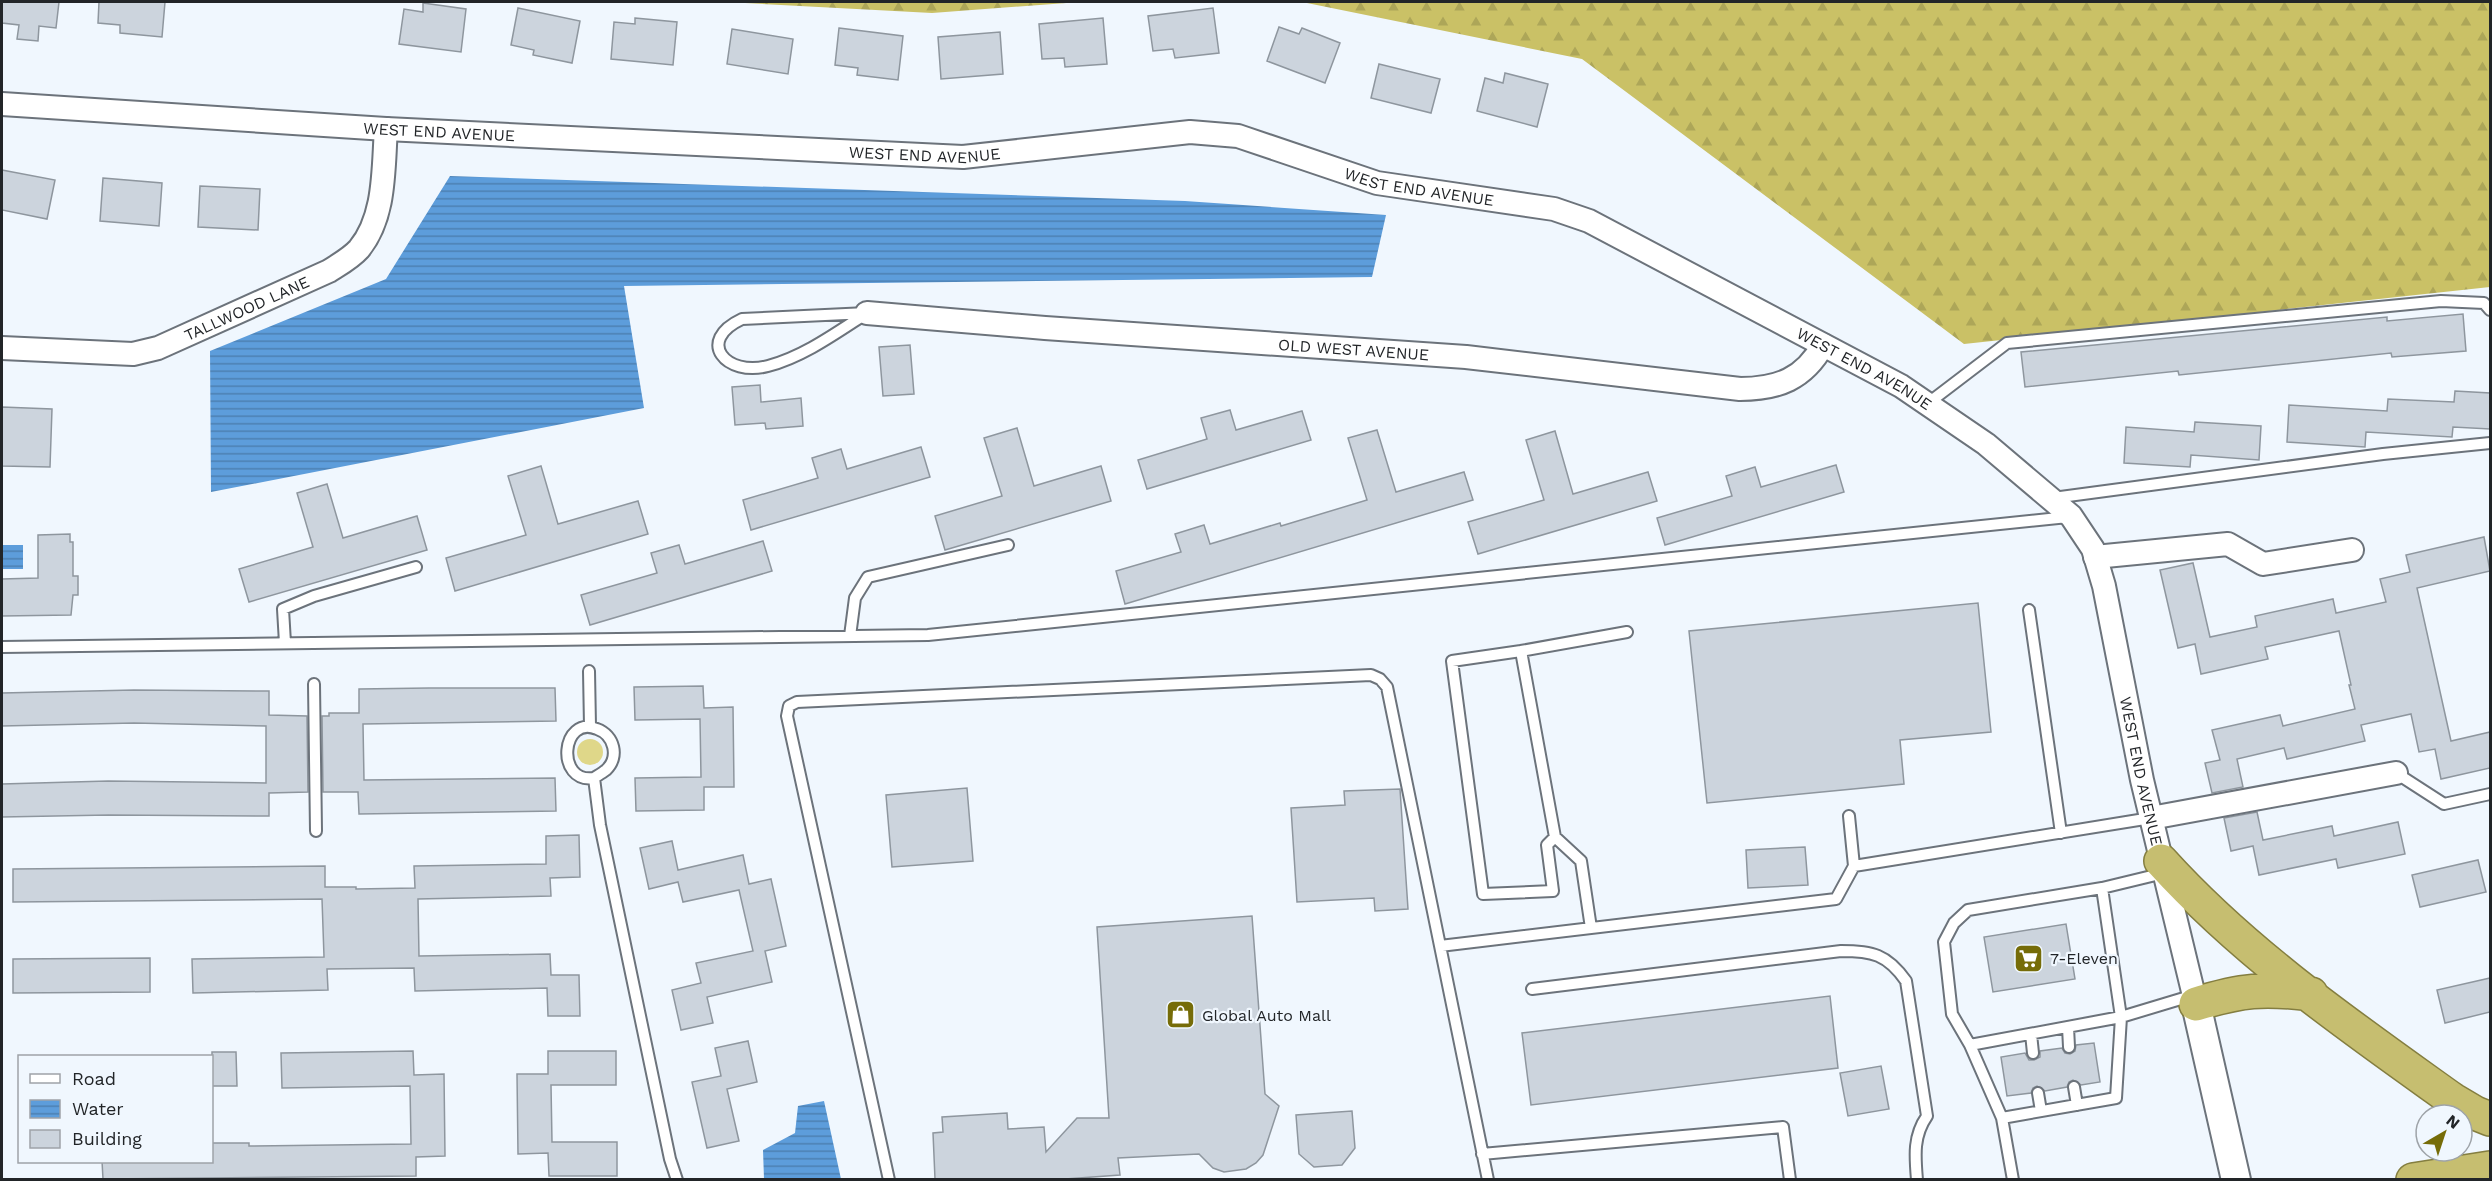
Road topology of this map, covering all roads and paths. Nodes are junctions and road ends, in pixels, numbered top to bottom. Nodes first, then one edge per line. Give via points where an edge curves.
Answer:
1 (2, 104) edge
2 (386, 129) junction
3 (2490, 310) edge
4 (867, 313) junction
5 (1823, 345) junction
6 (2, 348) edge
7 (1928, 404) junction
8 (2490, 443) edge
9 (2049, 498) junction
10 (2071, 516) junction
11 (1008, 545) dead end
12 (2352, 550) dead end
13 (2095, 557) junction
14 (416, 567) dead end
15 (2029, 610) dead end
16 (1627, 632) dead end
17 (850, 636) junction
18 (285, 643) junction
19 (2, 648) edge
20 (1521, 651) junction
21 (589, 671) dead end
22 (314, 684) dead end
23 (590, 726) junction
24 (2396, 773) joint
25 (594, 778) junction
26 (2490, 794) edge
27 (1849, 816) dead end
28 (2151, 818) junction
29 (316, 831) dead end
30 (2061, 832) junction
31 (1555, 837) junction
32 (1854, 866) junction
33 (2163, 867) junction
34 (2102, 888) junction
35 (1591, 928) junction
36 (1440, 946) junction
37 (1532, 989) dead end
38 (2310, 994) junction
39 (2195, 999) junction
40 (2121, 1017) junction
41 (2068, 1027) junction
42 (2031, 1034) junction
43 (1970, 1045) junction
44 (2069, 1047) dead end
45 (2033, 1053) dead end
46 (2074, 1087) dead end
47 (2038, 1093) dead end
48 (2077, 1105) junction
49 (2041, 1111) junction
50 (2002, 1118) junction
51 (2490, 1119) edge
52 (1482, 1154) junction
53 (670, 1159) junction
54 (2490, 1168) edge
55 (668, 1179) edge
56 (677, 1179) edge
57 (889, 1179) edge
58 (1488, 1179) edge
59 (1790, 1179) edge
60 (1917, 1179) edge
61 (2013, 1179) edge
62 (2236, 1179) edge
63 (2413, 1179) edge

1 - 2 street, WEST END AVENUE
2 - 5 street, WEST END AVENUE via 963,157 1190,132 1238,136 1377,183 1554,209 1589,221
2 - 6 street, TALLWOOD LANE via 381,199 376,216 360,248 329,271 133,354
3 - 7 lane via 2484,303 2441,301 2007,343
4 - 4 lane via 741,319 725,329 718,349 731,365 747,369 767,367 819,343
4 - 5 street, OLD WEST AVENUE via 1466,357 1740,389 1762,389 1785,381 1814,362
5 - 7 street, WEST END AVENUE
7 - 9 street, WEST END AVENUE via 1986,444
8 - 9 lane
9 - 10 street, WEST END AVENUE
10 - 13 street, WEST END AVENUE
10 - 17 lane via 928,635
11 - 17 lane via 868,577 855,598
12 - 13 street via 2263,564 2228,544
13 - 28 street, WEST END AVENUE
14 - 18 lane via 314,596 283,609
15 - 30 lane
16 - 20 lane
17 - 18 lane
18 - 19 lane
20 - 31 lane
20 - 31 lane via 1452,661 1483,894 1553,891 1547,845
21 - 23 lane
22 - 29 lane
23 - 25 lane via 604,731 613,743 614,757 607,770
23 - 25 lane via 576,730 565,754 578,776
24 - 26 lane via 2444,804
24 - 28 street
25 - 53 lane via 600,825
27 - 32 lane
28 - 30 lane
28 - 33 street, WEST END AVENUE
30 - 32 lane
31 - 35 lane via 1581,861
32 - 35 lane via 1836,899
33 - 34 lane
33 - 38 highway via 2239,939
33 - 39 street, WEST END AVENUE
34 - 40 lane
34 - 43 lane via 1968,910 1954,923 1944,942 1953,1014
35 - 36 lane
36 - 52 lane
36 - 57 lane via 1387,687 1371,675 797,702 789,706 787,716
37 - 60 lane via 1841,951 1866,951 1884,958 1906,981 1927,1116 1915,1142
38 - 39 highway via 2274,989
38 - 51 highway via 2453,1100
39 - 40 lane
39 - 62 street, WEST END AVENUE
40 - 41 lane
40 - 48 lane via 2116,1098
41 - 42 lane
41 - 44 lane
42 - 43 lane
42 - 45 lane
43 - 50 lane
46 - 48 lane
47 - 49 lane
48 - 49 lane
49 - 50 lane
50 - 61 lane
52 - 58 lane
52 - 59 lane via 1783,1127
53 - 55 lane
53 - 56 lane
54 - 63 highway

